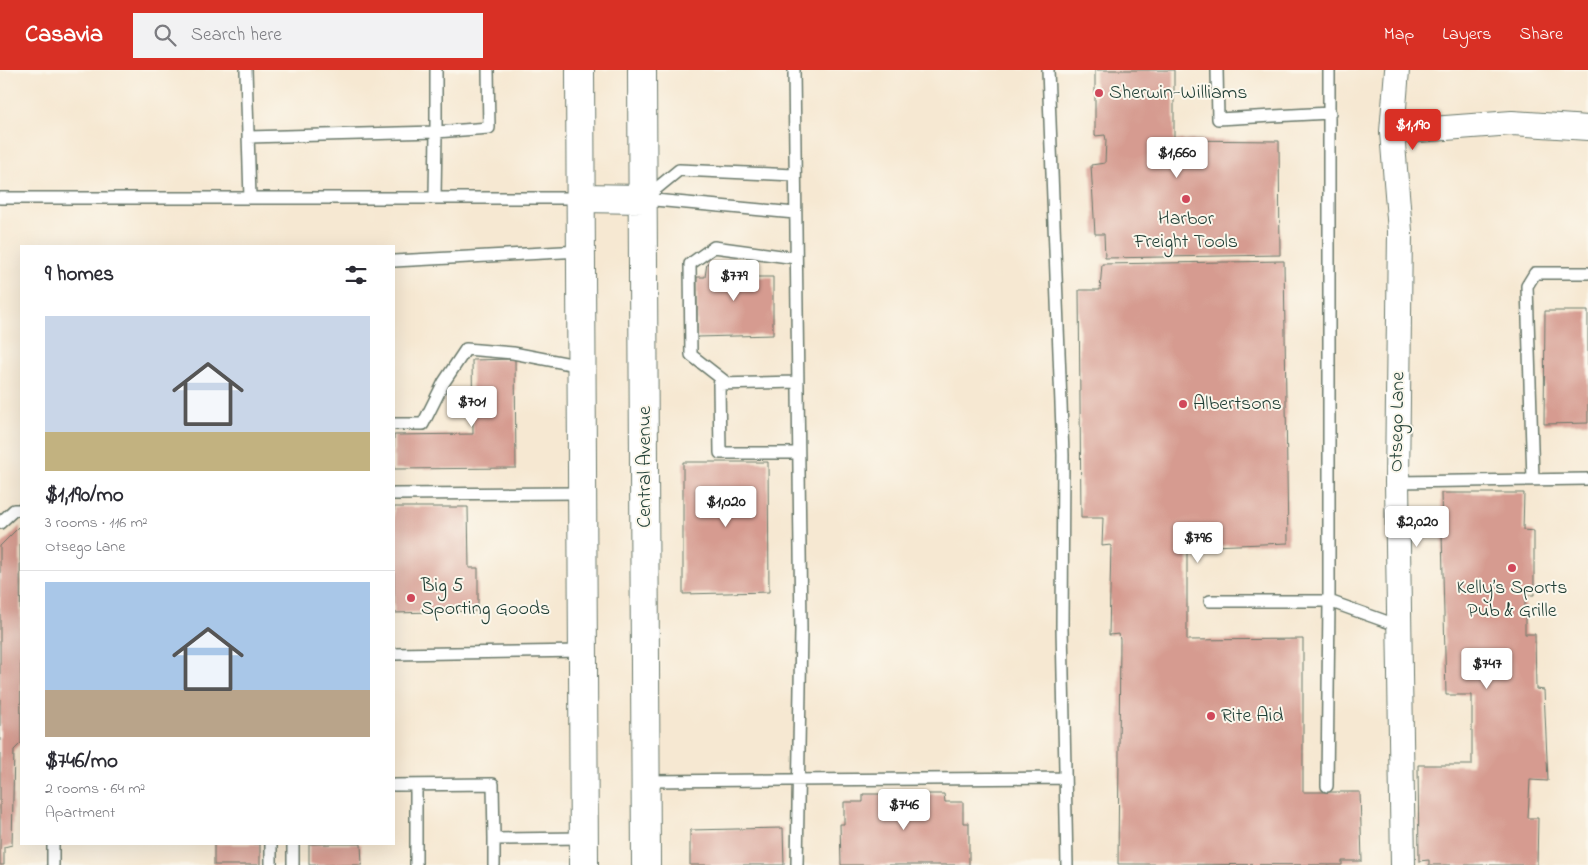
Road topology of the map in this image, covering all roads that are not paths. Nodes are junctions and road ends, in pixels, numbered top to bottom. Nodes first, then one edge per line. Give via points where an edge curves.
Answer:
1 (246, 70) edge
2 (436, 70) edge
3 (488, 70) edge
4 (580, 70) edge
5 (642, 70) edge
6 (794, 70) edge
7 (1048, 70) edge
8 (1216, 70) edge
9 (1330, 70) edge
10 (1397, 70) edge
11 (1330, 113) junction
12 (1588, 128) edge
13 (436, 132) junction
14 (1392, 132) junction
15 (248, 137) junction
16 (794, 175) junction
17 (435, 196) junction
18 (0, 198) edge
19 (250, 198) junction
20 (581, 198) junction
21 (644, 199) junction
22 (795, 213) junction
23 (581, 251) junction
24 (796, 258) junction
25 (395, 261) edge
26 (1588, 272) edge
27 (582, 366) junction
28 (797, 382) junction
29 (727, 383) junction
30 (395, 424) edge
31 (798, 452) junction
32 (1588, 479) edge
33 (1533, 480) junction
34 (1397, 482) junction
35 (582, 493) junction
36 (395, 494) edge
37 (20, 510) edge
38 (0, 524) edge
39 (1210, 601) dead end
40 (1329, 601) junction
41 (1399, 626) junction
42 (583, 651) junction
43 (395, 654) edge
44 (1064, 778) junction
45 (799, 780) junction
46 (646, 781) junction
47 (395, 784) edge
48 (416, 785) junction
49 (1327, 786) dead end
50 (584, 838) junction
51 (494, 839) junction
52 (53, 845) edge
53 (270, 845) edge
54 (293, 845) edge
55 (53, 865) edge
56 (271, 865) edge
57 (293, 865) edge
58 (416, 865) edge
59 (494, 865) edge
60 (584, 865) edge
61 (646, 865) edge
62 (797, 865) edge
63 (1067, 865) edge
64 (1402, 865) edge

1 - 15 lane
2 - 13 lane
3 - 13 lane via 489,128
4 - 20 main road
5 - 21 main road, Central Avenue
6 - 16 lane
7 - 44 lane via 1063,455
8 - 11 lane via 1218,119
9 - 11 lane
10 - 14 street, Otsego Lane
11 - 40 lane
12 - 14 street via 1512,123
13 - 15 lane
13 - 17 lane
14 - 34 street, Otsego Lane via 1400,231
15 - 19 lane
16 - 21 lane via 679,170
16 - 22 lane
17 - 19 lane
17 - 20 lane
18 - 19 lane
20 - 21 main road
20 - 23 main road
21 - 22 lane
21 - 46 main road, Central Avenue
22 - 24 lane
23 - 25 lane
23 - 27 main road
24 - 28 lane
24 - 29 lane via 714,247 690,264 691,355
26 - 33 lane via 1536,273 1527,286
27 - 30 lane via 513,352 466,349 444,382 424,424
27 - 35 main road
28 - 29 lane
28 - 31 lane
29 - 31 lane via 719,384 720,453
31 - 45 lane
32 - 33 lane
33 - 34 lane
34 - 41 street, Otsego Lane
35 - 36 lane
35 - 42 main road
37 - 38 lane via 14,510
39 - 40 lane
40 - 41 lane
40 - 49 lane
41 - 64 street, Otsego Lane
42 - 43 lane
42 - 50 main road
44 - 45 lane
44 - 63 lane
45 - 46 lane
45 - 62 lane
46 - 61 main road, Central Avenue
47 - 48 lane
48 - 51 lane via 493,784
48 - 58 lane
50 - 51 lane
50 - 60 main road
51 - 59 lane
52 - 55 lane
53 - 56 lane
54 - 57 lane

